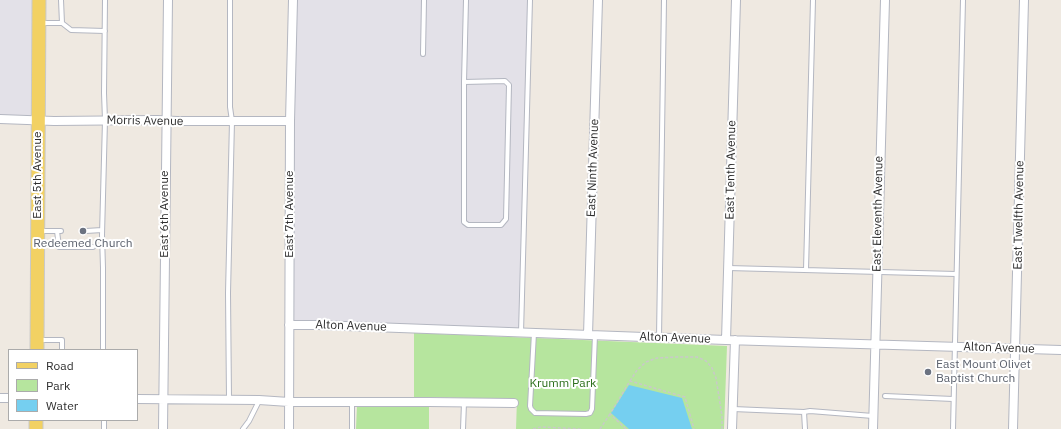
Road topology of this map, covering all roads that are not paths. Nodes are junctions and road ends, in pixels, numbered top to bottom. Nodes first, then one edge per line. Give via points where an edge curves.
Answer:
1 (39, 0) edge
2 (61, 0) edge
3 (105, 0) edge
4 (168, 0) edge
5 (230, 0) edge
6 (293, 0) edge
7 (424, 0) edge
8 (466, 0) edge
9 (530, 0) edge
10 (598, 0) edge
11 (664, 0) edge
12 (736, 0) edge
13 (813, 0) edge
14 (885, 0) edge
15 (963, 0) edge
16 (1024, 0) edge
17 (39, 23) junction
18 (62, 23) junction
19 (105, 31) junction
20 (423, 54) dead end
21 (464, 82) junction
22 (0, 119) edge
23 (105, 120) junction
24 (38, 121) junction
25 (166, 121) junction
26 (232, 121) junction
27 (290, 121) junction
28 (102, 230) junction
29 (38, 231) junction
30 (86, 231) dead end
31 (93, 247) dead end
32 (728, 268) junction
33 (806, 270) junction
34 (877, 272) junction
35 (956, 274) junction
36 (289, 326) junction
37 (521, 333) junction
38 (534, 333) junction
39 (592, 335) junction
40 (659, 338) junction
41 (726, 340) junction
42 (735, 340) junction
43 (875, 344) junction
44 (37, 345) edge
45 (955, 346) junction
46 (1015, 348) junction
47 (62, 349) edge
48 (103, 349) edge
49 (1061, 350) edge
50 (885, 396) dead end
51 (138, 399) edge
52 (164, 399) junction
53 (954, 399) junction
54 (229, 400) junction
55 (259, 400) junction
56 (289, 402) junction
57 (352, 402) junction
58 (464, 402) junction
59 (514, 403) dead end
60 (733, 409) junction
61 (804, 412) junction
62 (873, 416) junction
63 (163, 429) edge
64 (243, 429) edge
65 (289, 429) edge
66 (352, 429) edge
67 (463, 429) edge
68 (732, 429) edge
69 (805, 429) edge
70 (873, 429) edge
71 (953, 429) edge
72 (1013, 429) edge

1 - 17 main road, East 5th Avenue
2 - 18 lane
3 - 19 lane
4 - 25 street, East 6th Avenue
5 - 26 lane
6 - 27 street, East 7th Avenue
7 - 20 lane
8 - 21 lane
9 - 37 lane
10 - 39 street, East Ninth Avenue
11 - 40 lane
12 - 32 street, East Tenth Avenue
13 - 33 lane
14 - 34 street, East Eleventh Avenue
15 - 35 lane
16 - 46 street, East Twelfth Avenue
17 - 18 lane
17 - 24 main road, East 5th Avenue
18 - 19 lane via 71,30
19 - 23 lane
21 - 21 lane via 464,222 468,225 501,225 506,218 509,86 505,81
22 - 24 street, Morris Avenue
23 - 24 street, Morris Avenue
23 - 25 street, Morris Avenue
23 - 28 lane
24 - 29 main road, East 5th Avenue
25 - 26 street, Morris Avenue
25 - 52 street, East 6th Avenue
26 - 27 street, Morris Avenue
26 - 54 lane via 228,293
27 - 36 street, East 7th Avenue
28 - 30 lane
28 - 48 lane
29 - 31 lane via 59,231 59,247
29 - 44 main road, East 5th Avenue
32 - 33 lane
32 - 41 street, East Tenth Avenue
33 - 34 lane
34 - 35 lane
34 - 43 street, East Eleventh Avenue
35 - 45 lane
36 - 37 street, Alton Avenue
36 - 56 street, East 7th Avenue
37 - 38 street, Alton Avenue
38 - 39 street, Alton Avenue
38 - 39 lane via 530,406 535,413 590,413
39 - 40 street, Alton Avenue
40 - 41 street, Alton Avenue
41 - 42 street, Alton Avenue
42 - 43 street, Alton Avenue
42 - 60 street
43 - 45 street, Alton Avenue
43 - 62 street, East Eleventh Avenue
44 - 47 lane via 62,340
45 - 46 street, Alton Avenue
45 - 53 lane
46 - 49 street, Alton Avenue
46 - 72 street, East Twelfth Avenue
50 - 53 lane
51 - 52 street
52 - 54 street
52 - 63 street, East 6th Avenue
53 - 71 lane
54 - 55 street
55 - 56 street
55 - 64 lane
56 - 57 street
56 - 65 street, East 7th Avenue
57 - 58 street
57 - 66 lane
58 - 59 street
58 - 67 lane
60 - 61 lane
60 - 68 street
61 - 62 lane via 810,410
61 - 69 lane
62 - 70 street, East Eleventh Avenue

